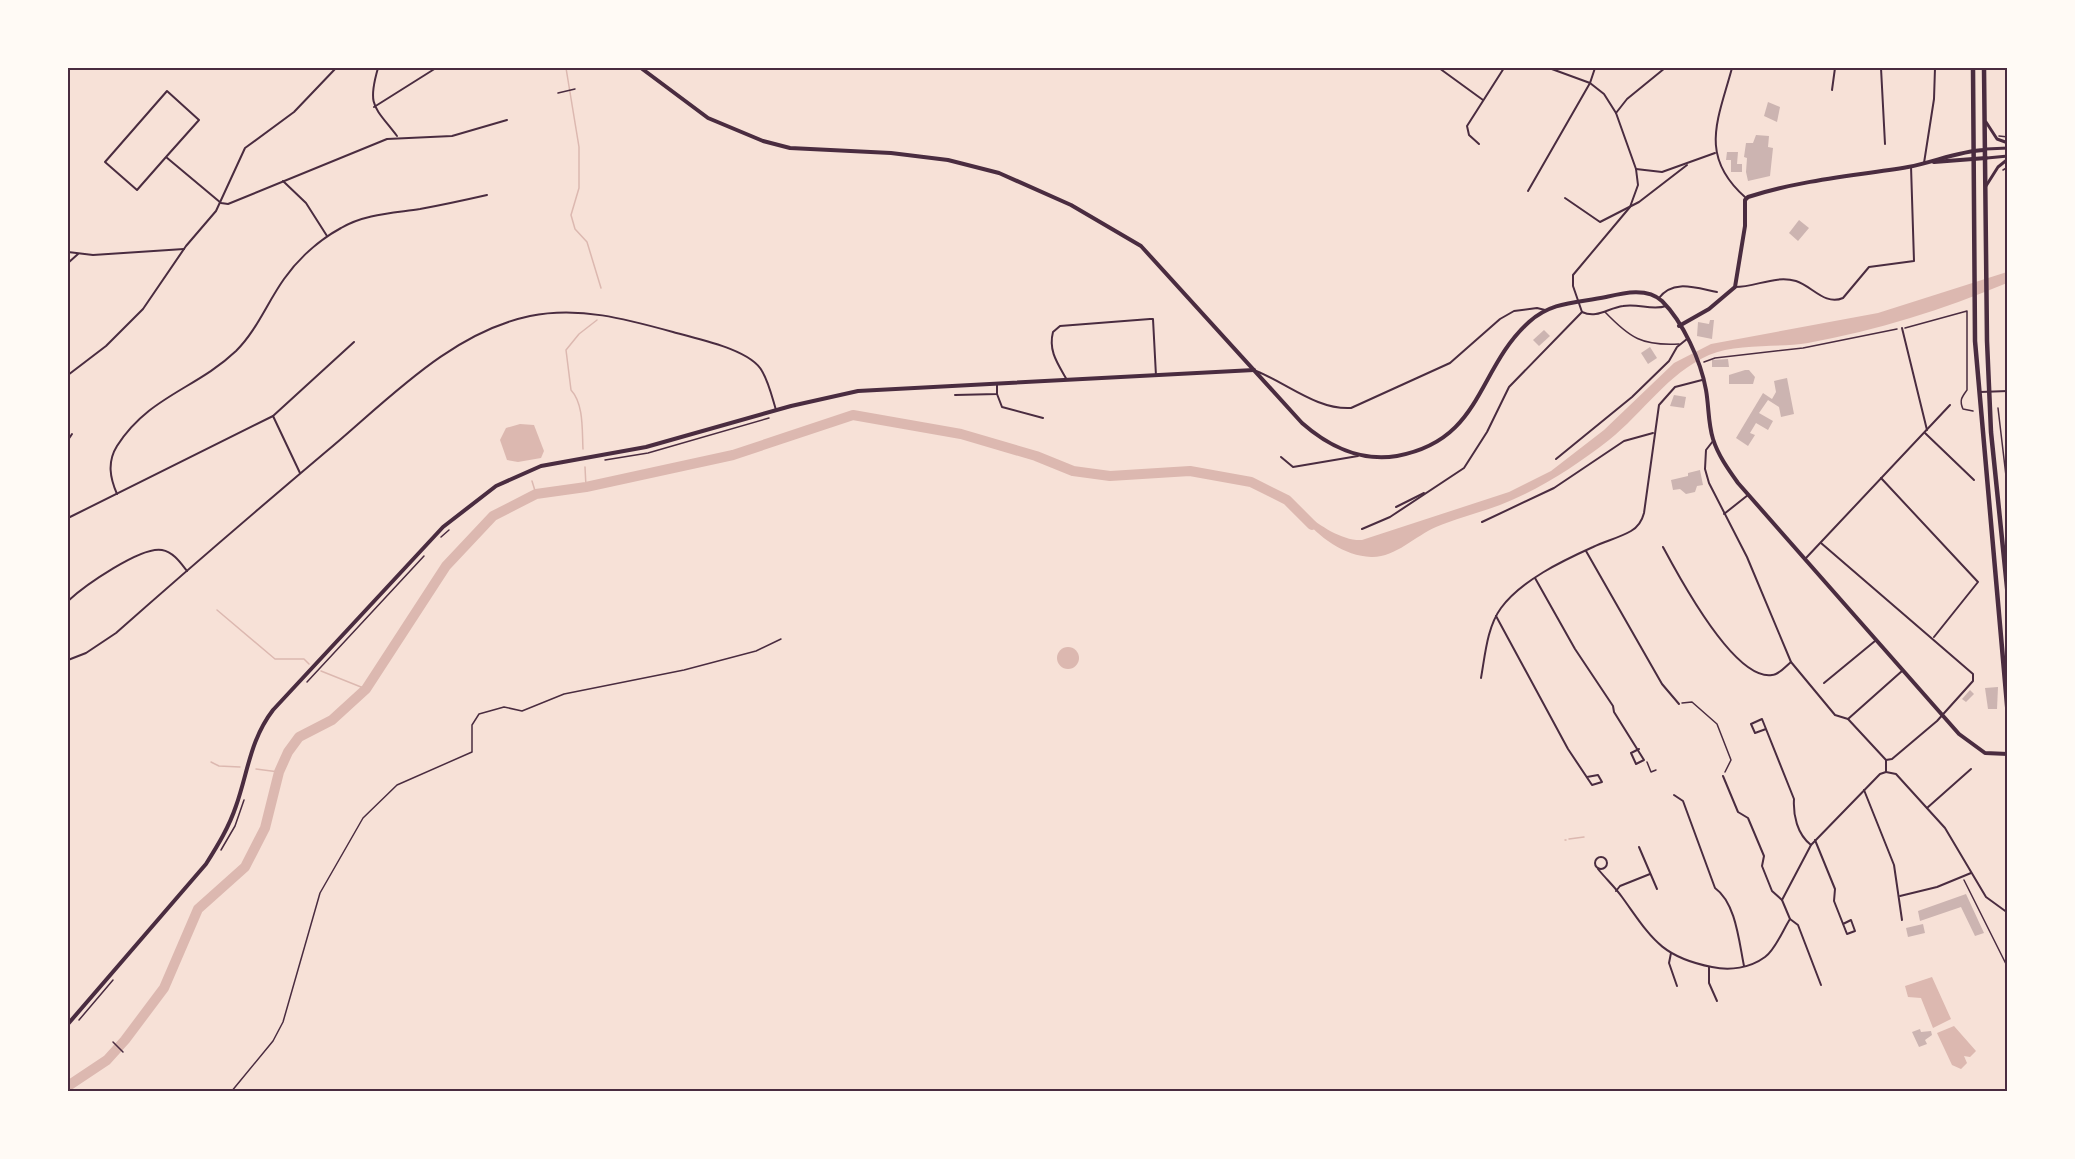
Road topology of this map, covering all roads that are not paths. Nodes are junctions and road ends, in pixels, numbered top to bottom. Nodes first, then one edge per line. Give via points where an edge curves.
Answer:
1 (336, 68) edge
2 (378, 68) edge
3 (436, 68) edge
4 (641, 68) edge
5 (1439, 68) edge
6 (1504, 68) edge
7 (1549, 68) edge
8 (1595, 68) edge
9 (1665, 68) edge
10 (1732, 68) edge
11 (1835, 68) edge
12 (1881, 68) edge
13 (1935, 68) edge
14 (1973, 68) edge
15 (1984, 68) edge
16 (1590, 83) junction
17 (1832, 90) dead end
18 (1483, 100) junction
19 (374, 106) junction
20 (1616, 113) junction
21 (507, 120) dead end
22 (1986, 122) junction
23 (397, 136) junction
24 (2007, 142) edge
25 (1479, 144) dead end
26 (1885, 144) dead end
27 (2007, 148) edge
28 (1986, 149) junction
29 (1974, 150) junction
30 (1715, 153) junction
31 (166, 157) junction
32 (2007, 157) edge
33 (1987, 158) junction
34 (1975, 159) junction
35 (1926, 162) junction
36 (1687, 165) junction
37 (1911, 166) junction
38 (1636, 169) junction
39 (283, 181) junction
40 (1986, 186) junction
41 (1528, 191) dead end
42 (487, 195) dead end
43 (1565, 198) dead end
44 (1746, 198) junction
45 (221, 202) junction
46 (1630, 207) junction
47 (327, 236) junction
48 (184, 249) junction
49 (68, 252) edge
50 (78, 254) junction
51 (68, 263) edge
52 (1735, 287) junction
53 (1717, 292) dead end
54 (1659, 298) junction
55 (1578, 301) junction
56 (1666, 306) junction
57 (1545, 310) junction
58 (1582, 312) junction
59 (1604, 312) junction
60 (1679, 326) junction
61 (1902, 328) road end
62 (1687, 339) junction
63 (354, 342) dead end
64 (1679, 344) junction
65 (1254, 370) junction
66 (68, 375) edge
67 (1156, 376) junction
68 (1067, 380) junction
69 (1704, 380) junction
70 (997, 383) junction
71 (1990, 391) junction
72 (2007, 391) edge
73 (1979, 392) junction
74 (997, 394) junction
75 (955, 395) dead end
76 (1950, 405) dead end
77 (776, 410) junction
78 (273, 416) junction
79 (1043, 418) dead end
80 (1926, 431) junction
81 (1653, 433) junction
82 (72, 434) dead end
83 (68, 440) edge
84 (1713, 441) junction
85 (1359, 455) junction
86 (1281, 457) dead end
87 (1556, 459) dead end
88 (300, 473) junction
89 (1881, 478) junction
90 (1974, 480) dead end
91 (1427, 492) junction
92 (117, 494) junction
93 (1748, 495) junction
94 (1396, 507) dead end
95 (1724, 513) junction
96 (68, 518) edge
97 (1482, 522) dead end
98 (1362, 529) dead end
99 (1821, 543) junction
100 (1663, 547) dead end
101 (1586, 550) junction
102 (1805, 559) junction
103 (187, 570) junction
104 (1535, 578) junction
105 (2007, 597) edge
106 (68, 601) edge
107 (1496, 616) junction
108 (1933, 638) junction
109 (1876, 640) junction
110 (68, 660) edge
111 (1791, 662) junction
112 (1904, 670) junction
113 (1481, 678) dead end
114 (1824, 683) dead end
115 (1679, 704) road end
116 (1942, 715) junction
117 (2007, 716) edge
118 (1848, 718) junction
119 (1766, 729) junction
120 (1639, 749) junction
121 (2007, 754) edge
122 (1886, 760) junction
123 (1971, 769) dead end
124 (1886, 772) junction
125 (1723, 776) road end
126 (1587, 777) junction
127 (1864, 790) junction
128 (1674, 795) dead end
129 (1927, 808) junction
130 (1815, 840) junction
131 (1811, 845) junction
132 (1639, 847) dead end
133 (1599, 869) junction
134 (1651, 873) junction
135 (1971, 873) junction
136 (1657, 889) dead end
137 (1616, 891) junction
138 (1899, 897) junction
139 (1782, 900) junction
140 (2007, 913) edge
141 (1790, 919) junction
142 (1902, 920) dead end
143 (1843, 924) junction
144 (1671, 953) junction
145 (1744, 966) junction
146 (1709, 967) junction
147 (1821, 985) dead end
148 (1677, 986) dead end
149 (1717, 1001) dead end
150 (68, 1024) edge

1 - 45 street via 294,112 245,148
2 - 19 street via 372,90
3 - 19 street
4 - 65 main road via 708,118 763,141 790,147 948,160 1032,185 1141,246
5 - 18 street
6 - 18 street
7 - 16 street
8 - 16 street
9 - 20 street
10 - 30 street via 1715,134
11 - 17 street
12 - 26 street
13 - 35 street
14 - 29 main road
15 - 22 main road
16 - 20 street via 1604,94
16 - 41 street
18 - 25 street via 1467,126 1469,135
19 - 23 street
20 - 38 street
21 - 23 street via 452,136
22 - 24 street via 1997,139
22 - 28 main road
23 - 39 street
27 - 28 street
28 - 29 main road
28 - 33 main road
29 - 34 main road
29 - 35 main road
30 - 36 street
30 - 44 street
31 - 31 street via 200,120 167,92 105,162 137,190
31 - 45 street
32 - 33 street
32 - 40 street
33 - 34 main road
33 - 40 main road
34 - 35 main road
34 - 73 main road
35 - 37 main road
36 - 38 street via 1662,172
36 - 46 street
37 - 44 main road via 1827,178
37 - 52 street via 1914,261 1869,267 1837,301 1786,279
38 - 46 street via 1638,185
39 - 45 street via 228,204
39 - 47 street via 306,203
40 - 71 main road
42 - 47 street via 365,218
43 - 46 street via 1600,222
44 - 52 main road
45 - 48 street
46 - 55 street via 1576,268 1572,280
47 - 92 street via 283,280 254,329 236,350 211,371 160,400 128,430 114,450 110,464
48 - 50 street
48 - 66 street via 132,321
49 - 50 street
50 - 51 street
52 - 60 main road via 1709,309
53 - 54 street via 1674,287 1667,288
54 - 55 main road via 1635,292
54 - 56 main road
55 - 57 main road
55 - 58 street
56 - 59 street via 1626,305
56 - 60 main road
57 - 65 street via 1514,311 1450,363 1351,408 1323,405
57 - 85 main road via 1519,332 1471,410 1446,436 1412,453 1390,457
58 - 59 street
58 - 91 street via 1509,387 1469,462 1456,475
59 - 64 lane via 1625,333 1648,344
60 - 62 main road
61 - 80 street
62 - 64 street
62 - 69 main road via 1702,364
63 - 78 street
64 - 87 street via 1669,361 1632,397
65 - 67 main road
65 - 85 main road via 1313,433
67 - 68 main road
67 - 68 street via 1150,319 1060,326 1053,332 1051,347
68 - 70 main road
69 - 81 street via 1668,392 1659,405
69 - 84 main road
70 - 74 street
70 - 77 main road via 880,389 840,394
71 - 72 street
71 - 73 street
71 - 105 main road
73 - 117 main road
74 - 75 street
74 - 79 street via 1002,407
76 - 80 street
77 - 88 street via 762,370 748,357 631,320 575,312 551,313 511,321 461,343
77 - 150 main road via 646,447 557,461 533,469 496,486 450,521 273,710 254,741 233,816 215,850
78 - 88 street
78 - 92 street
80 - 89 street
80 - 90 street
81 - 97 street via 1624,441 1554,488
81 - 101 street via 1641,522 1631,531
82 - 83 street
84 - 93 main road
84 - 95 street via 1706,450 1705,463 1709,483
85 - 86 street via 1293,467
88 - 103 street
89 - 99 street
89 - 108 street via 1978,582
91 - 94 street
91 - 98 street via 1390,517
92 - 96 street
93 - 95 street
93 - 102 main road
95 - 111 street
99 - 102 street
99 - 108 street
100 - 111 street via 1703,616 1736,656 1767,675 1776,674
101 - 104 street
101 - 115 street via 1662,684
102 - 109 main road
103 - 106 street via 173,555 152,549
103 - 110 street via 116,633
104 - 107 street via 1510,598
104 - 120 street
107 - 113 street
107 - 126 street via 1543,706
108 - 116 street via 1974,677
109 - 112 main road
109 - 114 street
111 - 118 street via 1835,715
112 - 116 main road
112 - 118 street
116 - 121 main road via 1969,744 1985,753
116 - 122 street
118 - 122 street
119 - 119 street via 1762,719 1751,724 1755,733
119 - 131 street via 1794,799 1803,837
120 - 120 street via 1644,760 1635,764 1631,753
122 - 124 street
123 - 129 street
124 - 127 street
124 - 129 street via 1896,774
125 - 139 street via 1738,812 1748,818 1764,856 1762,866 1772,891
126 - 126 street via 1592,785 1602,782 1598,775
127 - 130 street
127 - 138 street via 1890,855
128 - 145 street via 1683,801 1715,888 1723,893 1737,930
129 - 135 street via 1945,828
130 - 131 street
130 - 143 street via 1836,889 1834,901
131 - 139 street
132 - 134 street
133 - 133 street via 1595,862 1604,857 1607,866
133 - 137 street
134 - 136 street
134 - 137 street
135 - 138 street
135 - 140 street via 1993,904
137 - 144 street via 1644,930
138 - 142 street
139 - 141 street
141 - 145 street via 1765,957
141 - 147 street via 1798,925
143 - 143 street via 1847,934 1855,931 1851,920
144 - 146 street
144 - 148 street via 1669,963
145 - 146 street via 1728,970
146 - 149 street via 1709,983

